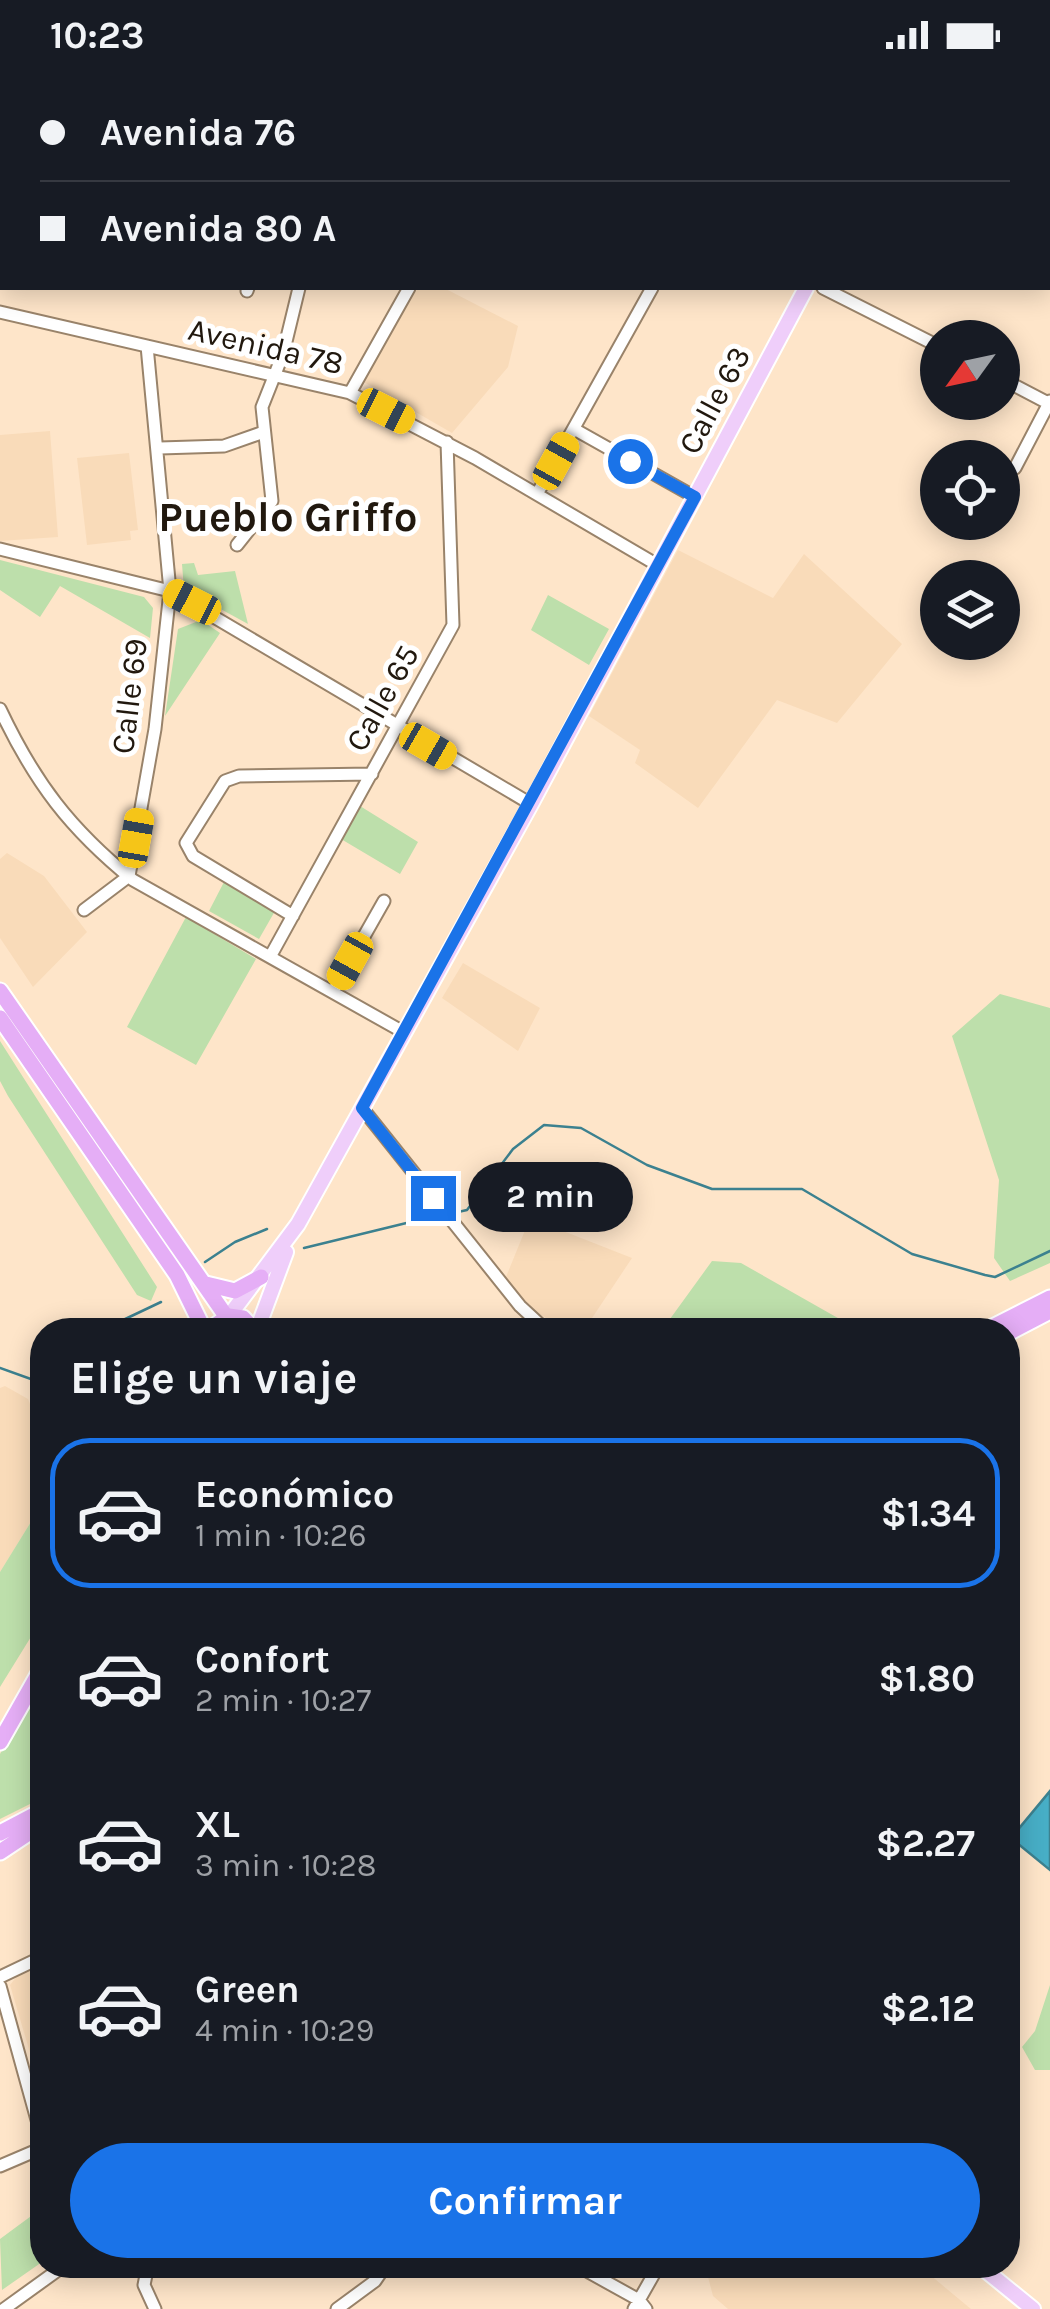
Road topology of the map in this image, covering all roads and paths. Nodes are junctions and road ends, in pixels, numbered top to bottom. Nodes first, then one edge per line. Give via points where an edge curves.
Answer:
1 (297, 290) edge
2 (409, 290) edge
3 (651, 290) edge
4 (805, 290) edge
5 (827, 290) edge
6 (0, 312) edge
7 (920, 337) edge
8 (147, 346) junction
9 (273, 378) junction
10 (1020, 388) edge
11 (350, 393) junction
12 (1050, 403) edge
13 (574, 429) junction
14 (262, 433) junction
15 (447, 442) junction
16 (160, 448) junction
17 (1020, 459) edge
18 (537, 494) junction
19 (695, 497) junction
20 (237, 545) dead end
21 (0, 549) edge
22 (659, 566) junction
23 (170, 590) junction
24 (0, 710) edge
25 (397, 727) junction
26 (372, 774) junction
27 (531, 804) junction
28 (128, 876) junction
29 (384, 901) dead end
30 (84, 910) dead end
31 (294, 916) junction
32 (270, 957) junction
33 (0, 991) edge
34 (333, 991) junction
35 (0, 1018) edge
36 (405, 1033) junction
37 (362, 1108) junction
38 (298, 1224) junction
39 (261, 1277) junction
40 (202, 1282) junction
41 (1050, 1298) edge
42 (1050, 1311) edge
43 (228, 1316) junction
44 (198, 1318) edge
45 (224, 1318) edge
46 (243, 1318) edge
47 (261, 1318) edge
48 (533, 1318) edge
49 (1011, 1318) edge
50 (1020, 1327) edge
51 (30, 1671) edge
52 (30, 1689) edge
53 (0, 1722) edge
54 (0, 1742) edge
55 (30, 1817) edge
56 (30, 1829) edge
57 (30, 1832) edge
58 (0, 1833) edge
59 (0, 1842) edge
60 (0, 1852) edge
61 (30, 1963) edge
62 (0, 1977) edge
63 (0, 1986) edge
64 (30, 2095) edge
65 (30, 2153) edge
66 (0, 2166) edge
67 (48, 2278) edge
68 (145, 2278) edge
69 (377, 2278) edge
70 (596, 2278) edge
71 (653, 2278) edge
72 (995, 2278) edge
73 (640, 2306) edge
74 (4, 2309) edge
75 (155, 2309) edge
76 (337, 2309) edge
77 (1033, 2309) edge

1 - 9 street
2 - 11 street
3 - 13 street
4 - 19 main road, Calle 63
5 - 7 street
6 - 8 street, Avenida 78
8 - 9 street, Avenida 78
8 - 16 street, Calle 69
9 - 11 street, Avenida 78
9 - 14 street via 262,407
10 - 12 street
11 - 15 street, Avenida 78
12 - 17 street
13 - 18 street
13 - 19 street
14 - 16 street via 224,446
14 - 20 street via 272,500
15 - 18 street, Avenida 78
15 - 25 street, Calle 65 via 453,625
16 - 23 street, Calle 69
18 - 22 street, Avenida 78
19 - 22 main road, Calle 63
21 - 23 street
22 - 27 main road, Calle 63
23 - 25 street
23 - 28 street, Calle 69 via 155,729
24 - 28 street via 34,772 85,841
25 - 26 street, Calle 65
25 - 27 street
26 - 31 street, Calle 65
26 - 31 street via 238,776 225,781 186,843 193,856
27 - 36 main road, Calle 63
28 - 30 street
28 - 32 street
29 - 34 street
31 - 32 street, Calle 65
32 - 34 street
33 - 40 highway
34 - 36 street
35 - 44 highway via 177,1275
36 - 37 main road, Calle 63
37 - 38 main road, Calle 63
37 - 48 street
38 - 39 main road, Calle 63
38 - 47 main road, Calle 63
39 - 40 highway via 235,1292
39 - 43 main road, Calle 63
40 - 43 highway
41 - 49 highway
42 - 50 highway
43 - 45 highway
43 - 46 highway
51 - 53 highway
52 - 54 highway
55 - 58 highway
56 - 59 highway
57 - 60 highway
61 - 62 street
63 - 64 street
65 - 66 street
67 - 74 street
68 - 75 street
69 - 76 street
70 - 73 street
71 - 73 street
72 - 77 main road

